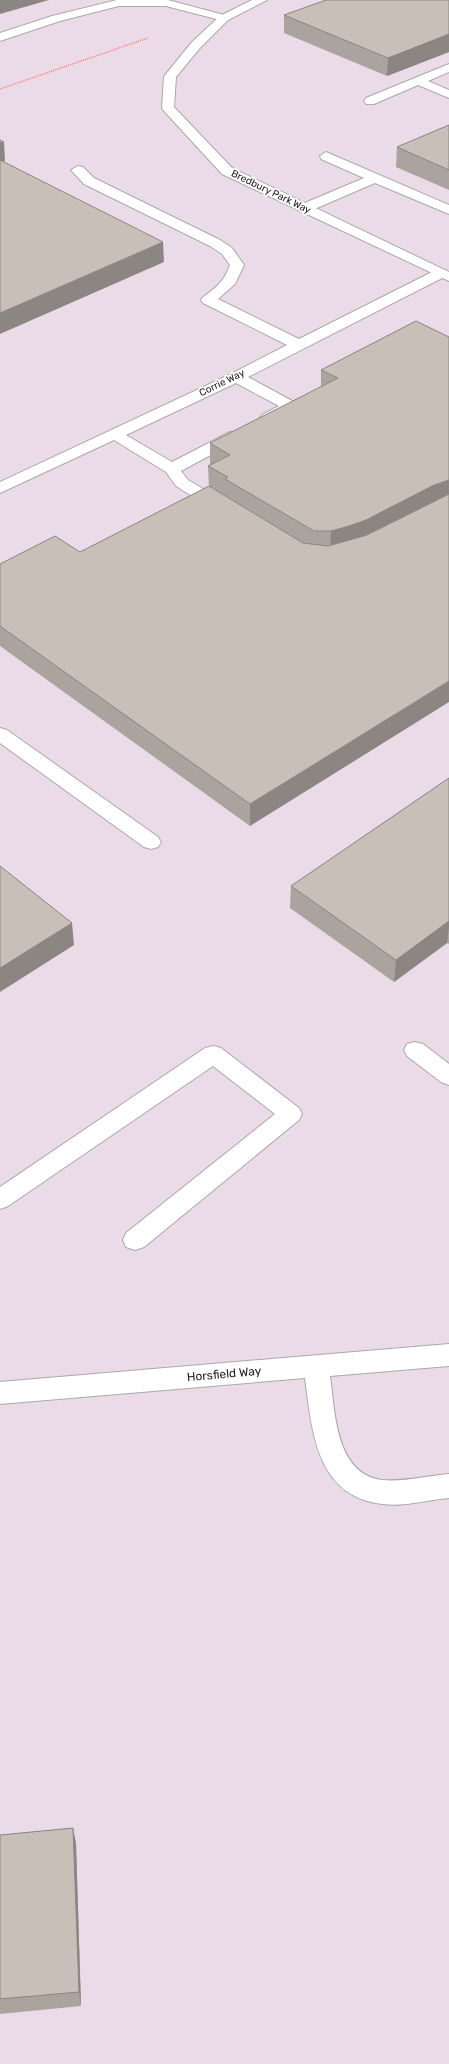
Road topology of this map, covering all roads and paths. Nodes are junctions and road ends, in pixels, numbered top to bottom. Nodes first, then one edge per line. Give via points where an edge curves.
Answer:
1 (261, 0) edge
2 (164, 1) edge
3 (224, 18) junction
4 (0, 26) edge
5 (23, 29) junction
6 (0, 37) edge
7 (152, 37) dead end
8 (449, 68) edge
9 (418, 81) junction
10 (0, 89) edge
11 (449, 94) edge
12 (370, 101) dead end
13 (326, 156) dead end
14 (78, 170) dead end
15 (375, 178) junction
16 (304, 208) junction
17 (449, 210) edge
18 (445, 275) edge
19 (299, 345) junction
20 (236, 377) junction
21 (116, 434) junction
22 (172, 469) junction
23 (0, 488) edge
24 (235, 515) edge
25 (0, 734) edge
26 (151, 842) dead end
27 (415, 1050) dead end
28 (449, 1076) edge
29 (0, 1199) edge
30 (135, 1240) dead end
31 (449, 1355) edge
32 (316, 1366) junction
33 (0, 1393) edge
34 (449, 1486) edge

1 - 3 street, Bredbury Park Way
2 - 3 street
2 - 5 street via 119,3
3 - 16 street, Bredbury Park Way via 170,77 168,108 227,171
4 - 5 street
5 - 6 street
7 - 10 path
8 - 9 street
9 - 11 street
9 - 12 street
13 - 15 street
14 - 19 street via 90,181 227,251 237,264 233,278 223,290 208,300
15 - 16 street
15 - 17 street
16 - 18 street, Bredbury Park Way
18 - 19 street, Corrie Way
19 - 20 street, Corrie Way
20 - 21 street, Corrie Way
20 - 22 street via 291,406
21 - 22 street
21 - 23 street, Corrie Way
22 - 24 street via 182,483
25 - 26 street
27 - 28 street
29 - 30 street via 213,1054 291,1114
31 - 32 street, Horsfield Way
32 - 33 street, Horsfield Way
32 - 34 street via 328,1446 342,1474 359,1487 381,1492

